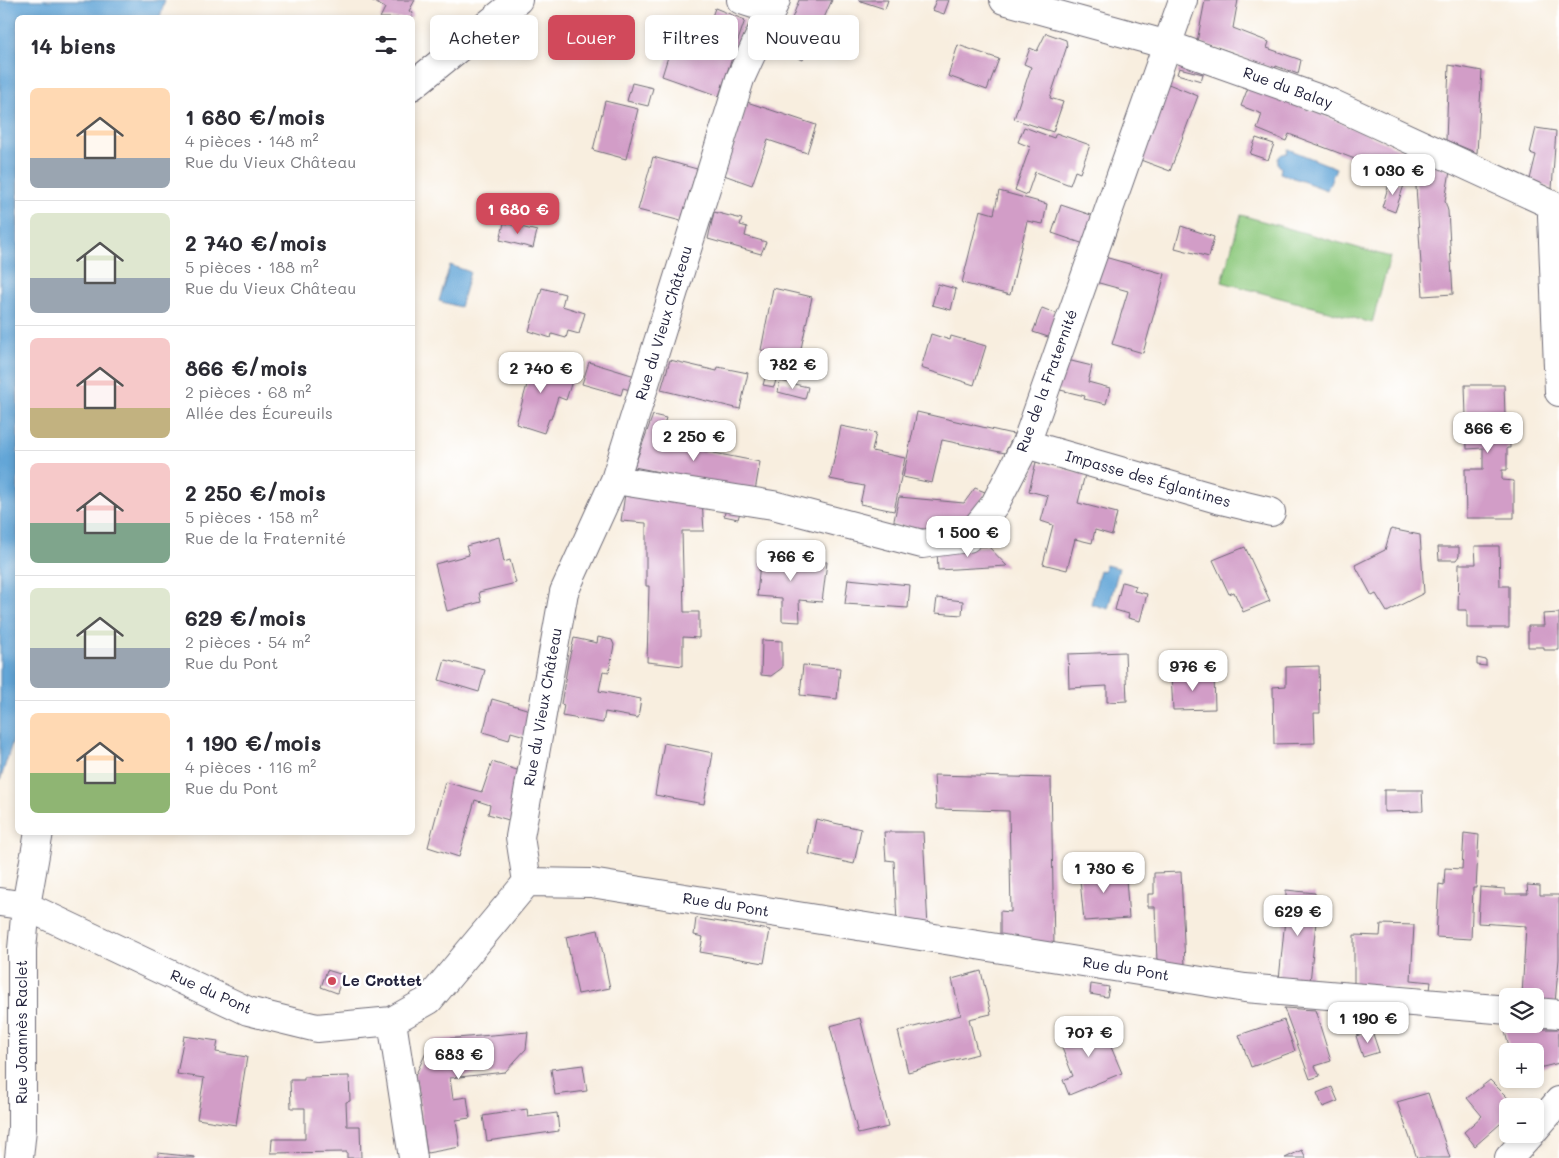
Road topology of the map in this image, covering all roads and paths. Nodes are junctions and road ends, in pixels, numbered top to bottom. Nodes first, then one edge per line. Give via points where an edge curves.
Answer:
1 (518, 0) edge
2 (741, 0) edge
3 (1004, 0) edge
4 (1183, 0) edge
5 (774, 5) edge
6 (1168, 45) junction
7 (415, 84) edge
8 (1557, 207) edge
9 (1559, 392) edge
10 (1026, 444) junction
11 (615, 480) junction
12 (1271, 512) dead end
13 (38, 835) edge
14 (527, 882) junction
15 (13, 904) edge
16 (1499, 1009) edge
17 (1544, 1013) edge
18 (1559, 1014) edge
19 (392, 1021) junction
20 (1559, 1101) edge
21 (1544, 1118) edge
22 (1523, 1143) edge
23 (20, 1158) edge
24 (413, 1158) edge
25 (1510, 1158) edge

1 - 7 street
2 - 5 street
3 - 6 street, Rue du Balay
4 - 6 street, Rue de la Fraternité
5 - 11 street, Rue du Vieux Château via 740,79
6 - 8 street, Rue du Balay via 1331,103
6 - 10 street, Rue de la Fraternité
8 - 9 street via 1552,216
10 - 11 street, Rue de la Fraternité via 995,504 968,538 922,544 772,504
10 - 12 street, Impasse des Églantines
11 - 14 street, Rue du Vieux Château via 564,592 520,837
13 - 15 street, Rue Joannès Raclet
14 - 16 street, Rue du Pont via 592,883 1244,988
14 - 19 street, Rue du Pont via 429,1000
15 - 19 street, Rue du Pont via 248,1011 317,1028
15 - 23 street, Rue Joannès Raclet via 22,949
17 - 18 street
19 - 24 street
20 - 21 street
22 - 25 street

